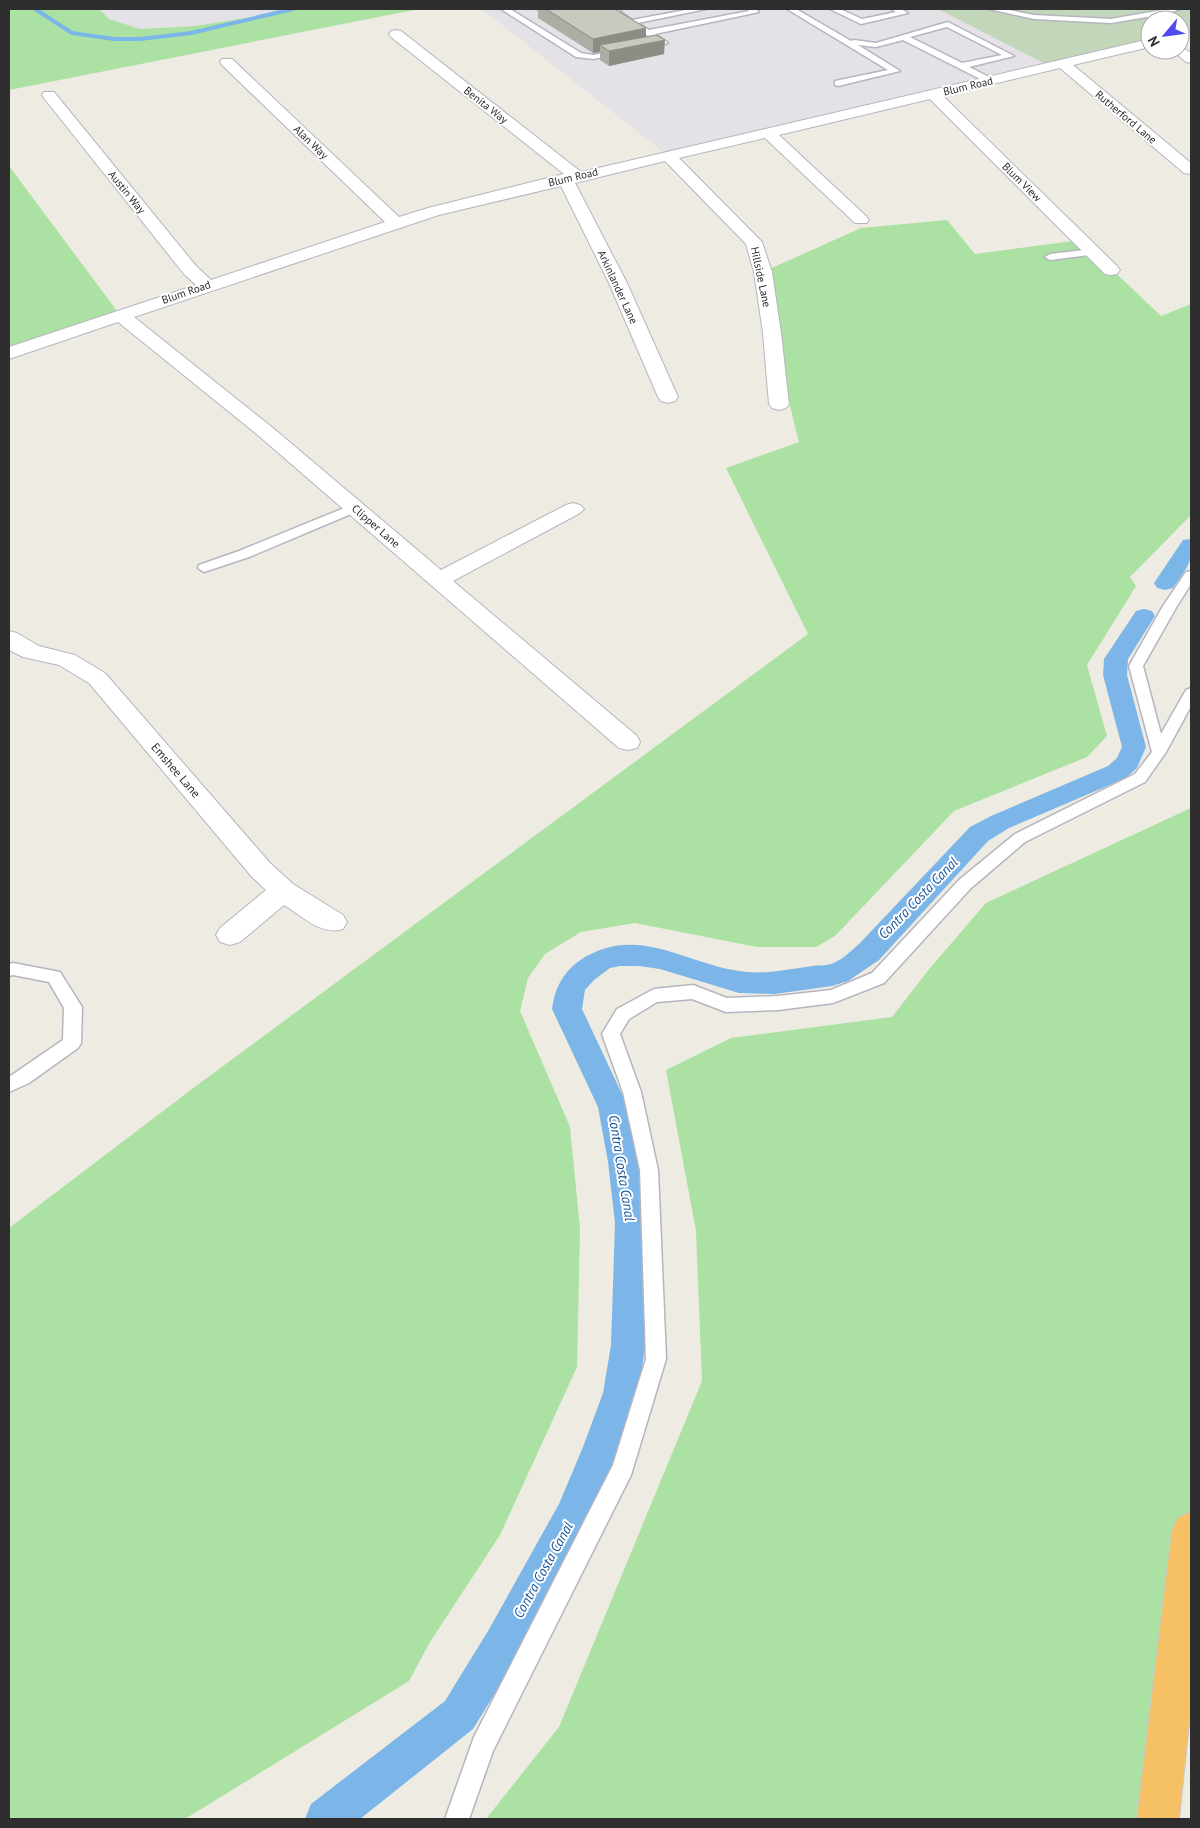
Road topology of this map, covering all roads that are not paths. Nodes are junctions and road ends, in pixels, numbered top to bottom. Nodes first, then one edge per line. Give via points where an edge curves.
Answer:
1 (505, 9) edge
2 (618, 9) edge
3 (702, 9) edge
4 (752, 9) edge
5 (791, 9) edge
6 (834, 9) edge
7 (895, 9) edge
8 (993, 9) edge
9 (1140, 16) edge
10 (632, 22) junction
11 (648, 33) junction
12 (396, 34) dead end
13 (904, 37) junction
14 (844, 40) junction
15 (1140, 45) edge
16 (646, 46) edge
17 (628, 50) edge
18 (227, 62) dead end
19 (1063, 64) junction
20 (962, 66) junction
21 (990, 81) junction
22 (838, 83) dead end
23 (933, 94) junction
24 (49, 95) dead end
25 (767, 132) junction
26 (667, 155) junction
27 (1190, 170) dead end
28 (570, 177) junction
29 (861, 220) dead end
30 (396, 223) junction
31 (1093, 252) junction
32 (1050, 256) dead end
33 (1110, 270) dead end
34 (207, 285) junction
35 (120, 315) junction
36 (9, 353) edge
37 (668, 397) dead end
38 (778, 404) dead end
39 (354, 508) junction
40 (573, 509) dead end
41 (204, 568) dead end
42 (1191, 575) edge
43 (438, 580) junction
44 (9, 638) edge
45 (1191, 694) edge
46 (628, 742) dead end
47 (1159, 752) junction
48 (283, 891) junction
49 (333, 922) dead end
50 (230, 935) dead end
51 (9, 970) edge
52 (9, 1085) edge
53 (1191, 1531) edge
54 (457, 1819) edge
55 (1158, 1819) edge

1 - 17 lane via 579,55 593,57
2 - 10 lane via 612,10
3 - 10 lane
4 - 11 lane via 756,12
5 - 14 lane
6 - 7 lane via 861,22 904,13
8 - 9 lane via 1034,17 1111,21
10 - 11 lane
11 - 16 lane via 664,43
12 - 28 street, Benita Way
13 - 14 lane via 876,45
13 - 20 lane
13 - 20 lane via 948,24 1010,56
14 - 22 lane via 896,71
15 - 19 street, Blum Road
18 - 30 street, Alan Way
19 - 21 street, Blum Road
19 - 27 street, Rutherford Lane
20 - 21 lane
21 - 23 street, Blum Road
23 - 25 street, Blum Road
23 - 31 street, Blum View
24 - 34 street, Austin Way via 190,270
25 - 26 street, Blum Road
25 - 29 street
26 - 28 street, Blum Road
26 - 38 street, Hillside Lane via 754,242 772,333
28 - 30 street, Blum Road
28 - 37 street, Arkinlander Lane
30 - 34 street, Blum Road
31 - 32 lane
31 - 33 street, Blum View
34 - 35 street, Blum Road
35 - 36 street, Blum Road
35 - 39 street, Clipper Lane via 266,432
39 - 41 lane
39 - 43 street, Clipper Lane
40 - 43 street
42 - 47 lane via 1136,666
43 - 46 street, Clipper Lane
44 - 48 street, Emshee Lane via 18,646 39,655 66,660 97,678 261,870
45 - 47 lane
47 - 54 lane via 1140,778 1020,838 965,884 878,978 833,996 778,1003 726,1005 693,992 654,996 623,1014 611,1034 632,1092 649,1170 656,1359 623,1468 483,1746
48 - 49 street, Emshee Lane
48 - 50 street
51 - 52 lane via 54,977 73,1007 72,1043
53 - 55 highway

